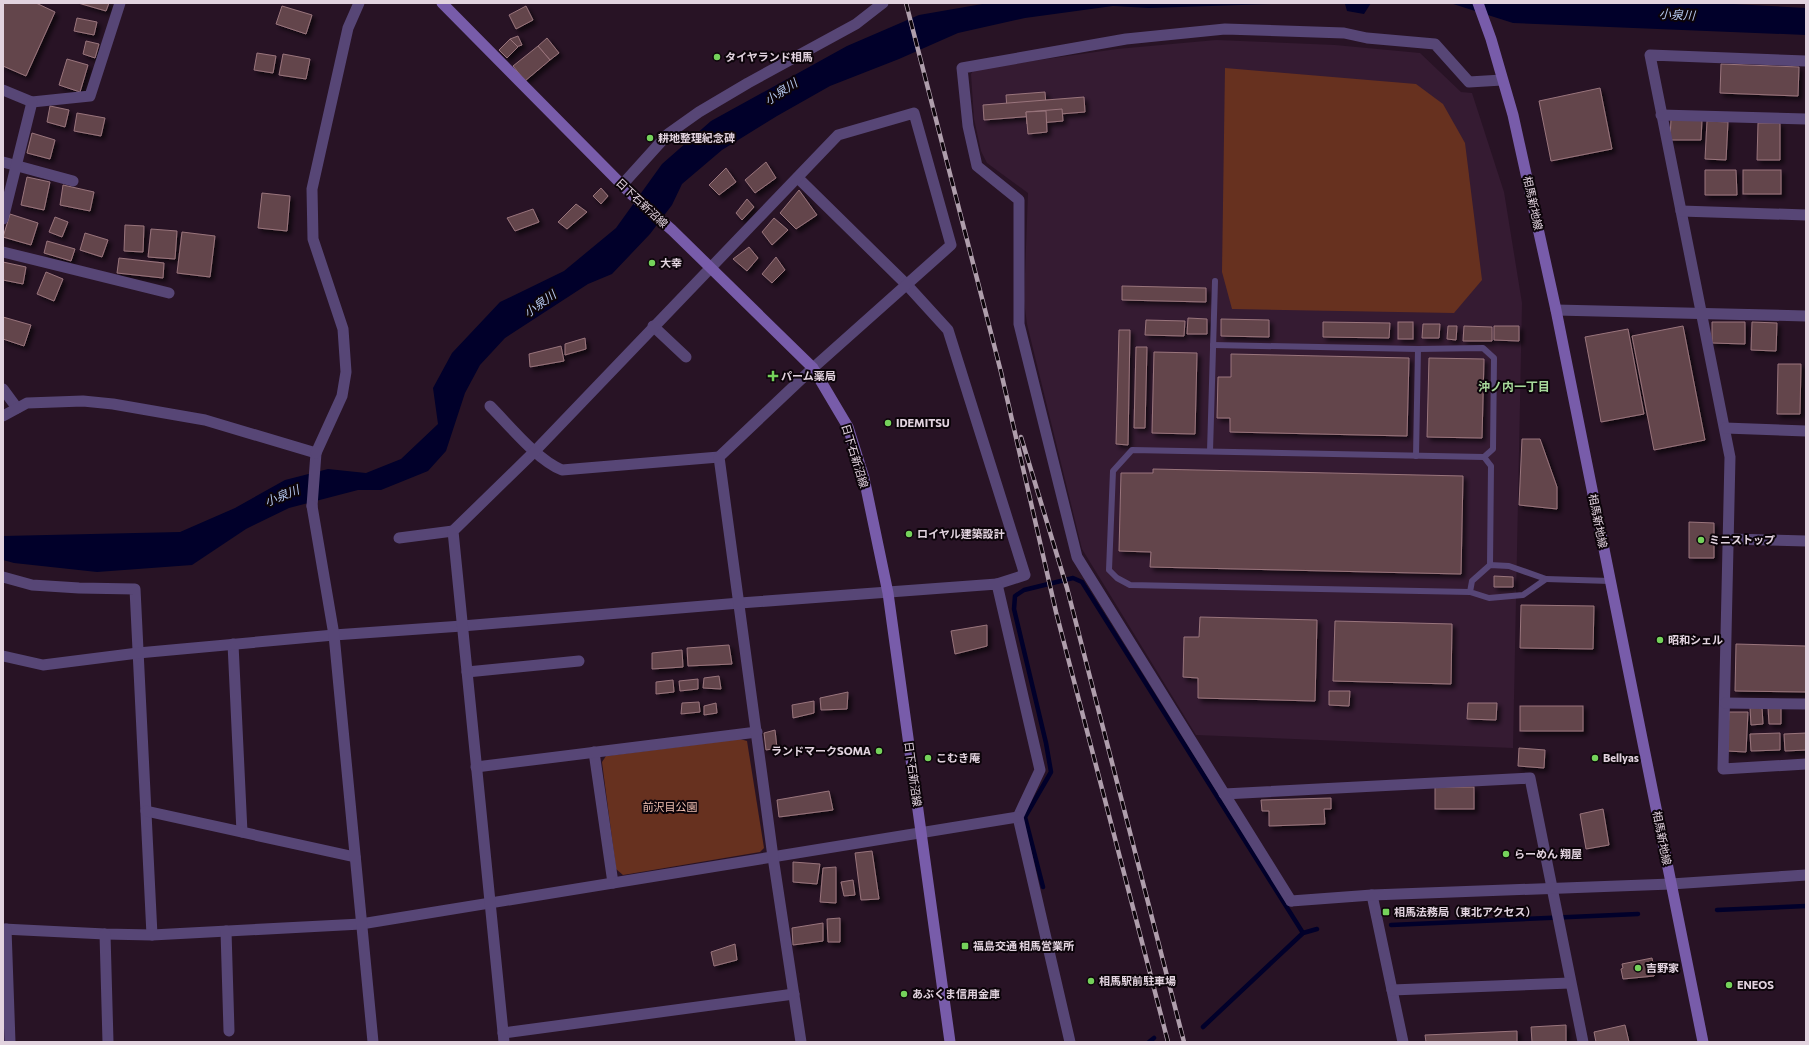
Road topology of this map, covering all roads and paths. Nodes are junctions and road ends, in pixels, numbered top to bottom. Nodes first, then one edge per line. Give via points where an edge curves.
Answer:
1 (120, 3) edge
2 (359, 3) edge
3 (442, 3) edge
4 (883, 3) edge
5 (1478, 3) edge
6 (1806, 61) edge
7 (1502, 80) junction
8 (3, 90) edge
9 (32, 102) junction
10 (1661, 115) junction
11 (1806, 119) edge
12 (3, 162) edge
13 (16, 165) junction
14 (798, 178) junction
15 (73, 181) dead end
16 (626, 189) junction
17 (1681, 212) junction
18 (1806, 215) edge
19 (3, 219) edge
20 (3, 252) edge
21 (710, 266) junction
22 (1215, 282) dead end
23 (907, 285) junction
24 (169, 293) dead end
25 (1556, 310) junction
26 (1702, 314) junction
27 (1806, 316) edge
28 (653, 326) junction
29 (1213, 345) junction
30 (1418, 349) junction
31 (686, 358) dead end
32 (813, 368) junction
33 (3, 389) edge
34 (490, 406) dead end
35 (17, 408) junction
36 (3, 416) edge
37 (1724, 428) junction
38 (1806, 431) edge
39 (535, 450) junction
40 (1210, 452) junction
41 (316, 456) junction
42 (1416, 456) junction
43 (719, 457) junction
44 (1484, 457) junction
45 (453, 531) junction
46 (399, 538) dead end
47 (1728, 539) junction
48 (1806, 541) edge
49 (1490, 565) junction
50 (3, 577) edge
51 (1546, 579) junction
52 (1610, 581) junction
53 (997, 584) junction
54 (1470, 592) junction
55 (888, 593) junction
56 (740, 603) junction
57 (462, 626) junction
58 (334, 634) junction
59 (233, 644) junction
60 (138, 653) junction
61 (3, 656) edge
62 (579, 661) dead end
63 (467, 672) junction
64 (1724, 703) junction
65 (1806, 704) edge
66 (757, 732) junction
67 (594, 752) junction
68 (1806, 764) edge
69 (476, 767) junction
70 (1224, 794) junction
71 (146, 811) junction
72 (1018, 817) junction
73 (242, 832) junction
74 (922, 834) junction
75 (355, 857) junction
76 (773, 857) junction
77 (1806, 875) edge
78 (613, 883) junction
79 (1671, 884) junction
80 (1551, 887) junction
81 (1372, 895) junction
82 (490, 903) junction
83 (362, 924) junction
84 (4, 929) edge
85 (226, 931) junction
86 (105, 934) junction
87 (152, 935) junction
88 (1570, 983) junction
89 (1392, 990) junction
90 (794, 994) junction
91 (6, 1003) edge
92 (229, 1032) dead end
93 (504, 1037) edge
94 (10, 1042) edge
95 (108, 1042) edge
96 (373, 1042) edge
97 (801, 1042) edge
98 (950, 1042) edge
99 (1070, 1042) edge
100 (1403, 1042) edge
101 (1583, 1042) edge
102 (1703, 1042) edge

1 - 9 street via 90,96
2 - 41 street via 348,28 312,189 313,240 343,329 346,372 342,396
3 - 16 main road, 日下石新沼線
4 - 16 street via 856,24 748,83 668,134
5 - 7 main road, 相馬新地線
6 - 10 street via 1650,56
7 - 25 main road, 相馬新地線 via 1513,115
7 - 70 street via 1469,82 1435,44 1367,38 1344,33 1225,29 1126,39 962,68 968,126 977,166 1019,200 1018,324 1077,557
8 - 9 street
9 - 13 street
10 - 11 street
10 - 17 street
12 - 13 street
13 - 15 street
13 - 19 street
14 - 21 street
14 - 23 street
14 - 23 street via 838,135 914,113 951,245
16 - 21 main road, 日下石新沼線
17 - 18 street
17 - 26 street
20 - 24 street
21 - 28 street
21 - 32 main road, 日下石新沼線
22 - 29 lane
23 - 32 street
23 - 53 street via 948,330 1025,575
25 - 26 street
25 - 52 main road, 相馬新地線
26 - 27 street
26 - 37 street
28 - 31 street
28 - 39 street
29 - 30 lane
29 - 40 lane
30 - 42 lane
30 - 44 lane via 1483,348 1494,358 1493,449
32 - 43 street
32 - 55 main road, 日下石新沼線 via 848,427 864,478
33 - 35 street
34 - 39 street
35 - 36 street
35 - 41 street via 27,403 83,401 113,404 205,420
37 - 38 street
37 - 47 street via 1730,457
39 - 43 street via 552,466 562,470
39 - 45 street
40 - 42 lane
40 - 54 lane via 1132,450 1113,471 1110,570 1117,578 1130,585
41 - 58 street via 312,506
42 - 44 lane
43 - 56 street
44 - 49 lane via 1491,466
45 - 46 street
45 - 57 street
47 - 48 street
47 - 64 street
49 - 51 lane via 1509,566
49 - 54 lane via 1472,581
50 - 60 street via 32,585 135,589
51 - 52 lane
51 - 54 lane via 1523,595 1489,598
52 - 79 main road, 相馬新地線
53 - 55 street
53 - 72 street via 1040,770
55 - 56 street
55 - 74 main road, 日下石新沼線
56 - 57 street
56 - 66 street
57 - 58 street
57 - 63 street
58 - 59 street
58 - 75 street
59 - 60 street
59 - 73 street
60 - 61 street via 43,665
60 - 71 street
62 - 63 street
63 - 69 street
64 - 65 street
64 - 68 street via 1723,769
66 - 67 street
66 - 76 street
67 - 69 street
67 - 78 street
69 - 82 street
70 - 80 street via 1530,778
70 - 81 street via 1291,901
71 - 73 street
71 - 87 street
72 - 74 street
72 - 99 street
73 - 75 street
74 - 76 street
74 - 98 main road, 日下石新沼線
75 - 83 street
76 - 78 street
76 - 90 street
77 - 79 street
78 - 82 street
79 - 80 street
79 - 102 main road, 相馬新地線
80 - 81 street
80 - 88 street
81 - 89 street
82 - 83 street
82 - 93 street
83 - 85 street
83 - 96 street
84 - 86 street
84 - 91 street
85 - 87 street
85 - 92 street
86 - 87 street
86 - 95 street
88 - 89 street
88 - 101 street
89 - 100 street
90 - 93 street
90 - 97 street
91 - 94 street

